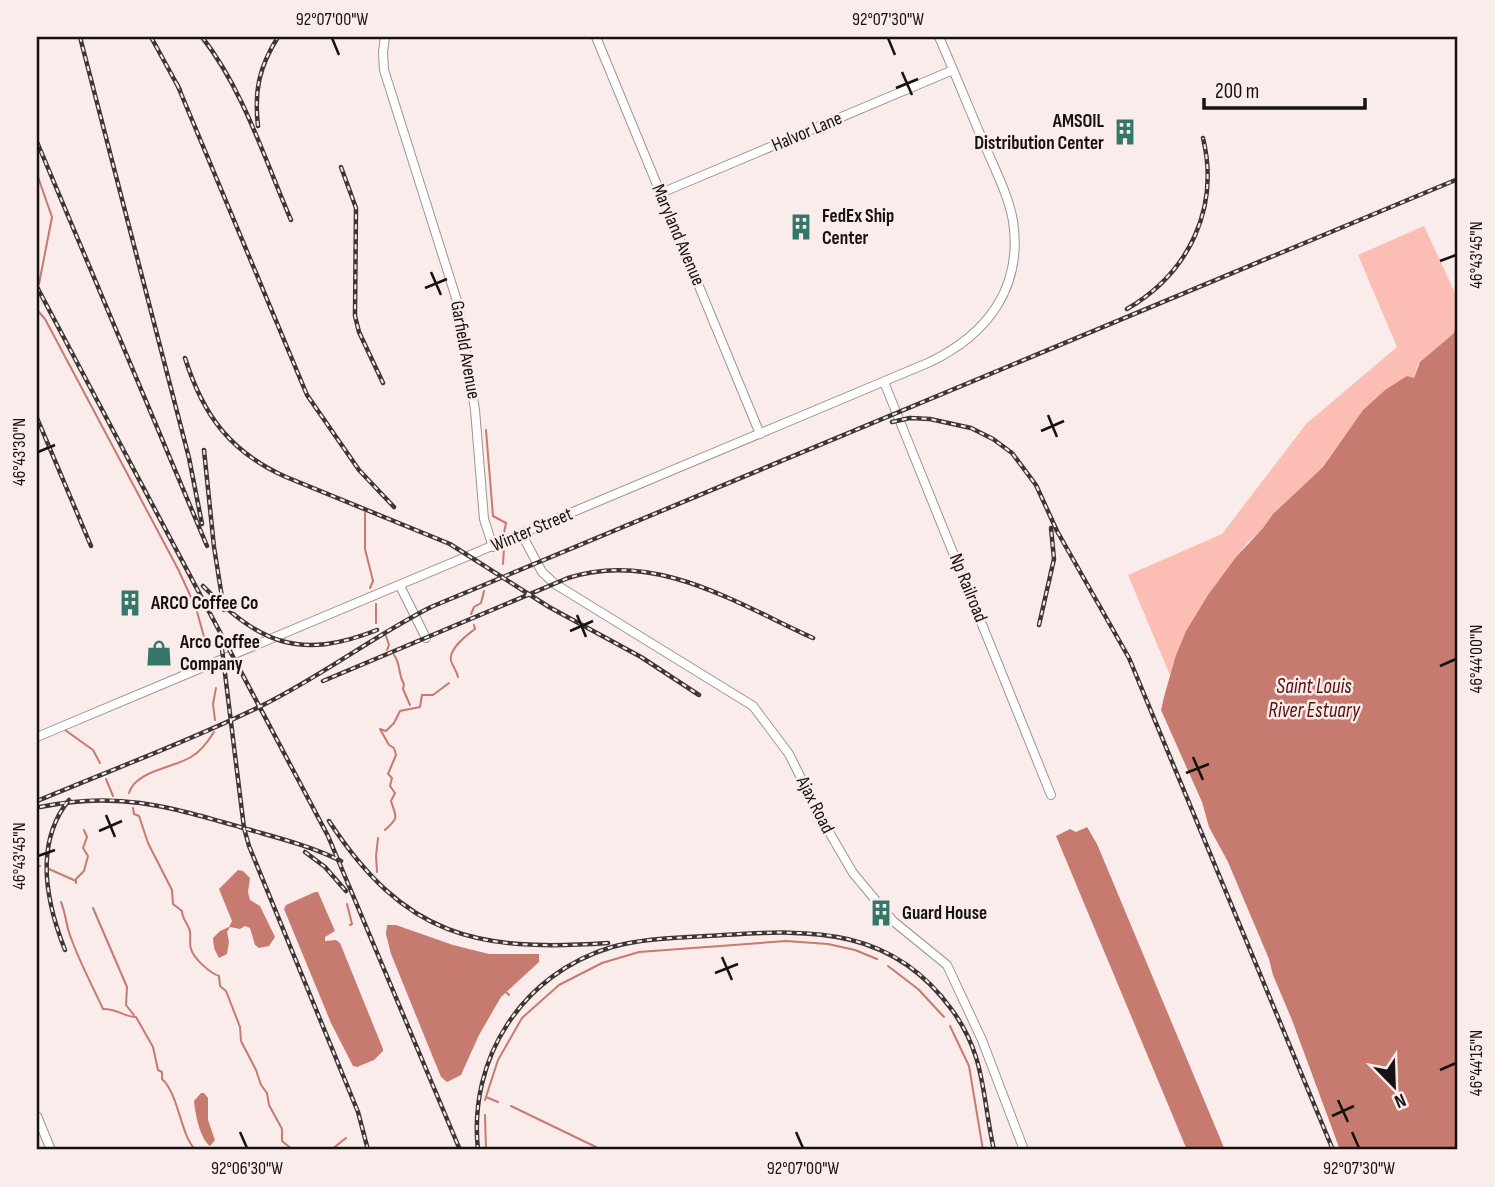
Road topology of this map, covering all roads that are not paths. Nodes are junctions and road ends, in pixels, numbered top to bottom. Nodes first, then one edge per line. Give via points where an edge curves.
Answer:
1 (385, 37) edge
2 (596, 37) edge
3 (939, 37) edge
4 (953, 71) junction
5 (661, 193) junction
6 (884, 382) junction
7 (760, 434) junction
8 (522, 535) junction
9 (493, 547) junction
10 (400, 586) junction
11 (426, 638) dead end
12 (37, 737) edge
13 (1051, 795) dead end
14 (37, 1116) edge
15 (51, 1150) edge
16 (1024, 1150) edge

1 - 9 street, Garfield Avenue via 384,70 458,304 475,410 485,523
2 - 5 street, Maryland Avenue
3 - 4 street, Winter Street
4 - 5 street, Halvor Lane
4 - 6 street, Winter Street via 1011,215 1011,273 988,320 962,345
5 - 7 street, Maryland Avenue
6 - 7 street, Winter Street via 781,429
6 - 13 street, Np Railroad
7 - 8 street, Winter Street
8 - 9 street, Winter Street
8 - 16 street, Ajax Road via 542,572 555,584 753,706 789,754 853,873 893,921 947,965
9 - 10 street, Winter Street
10 - 11 street
10 - 12 street, Winter Street
14 - 15 street

